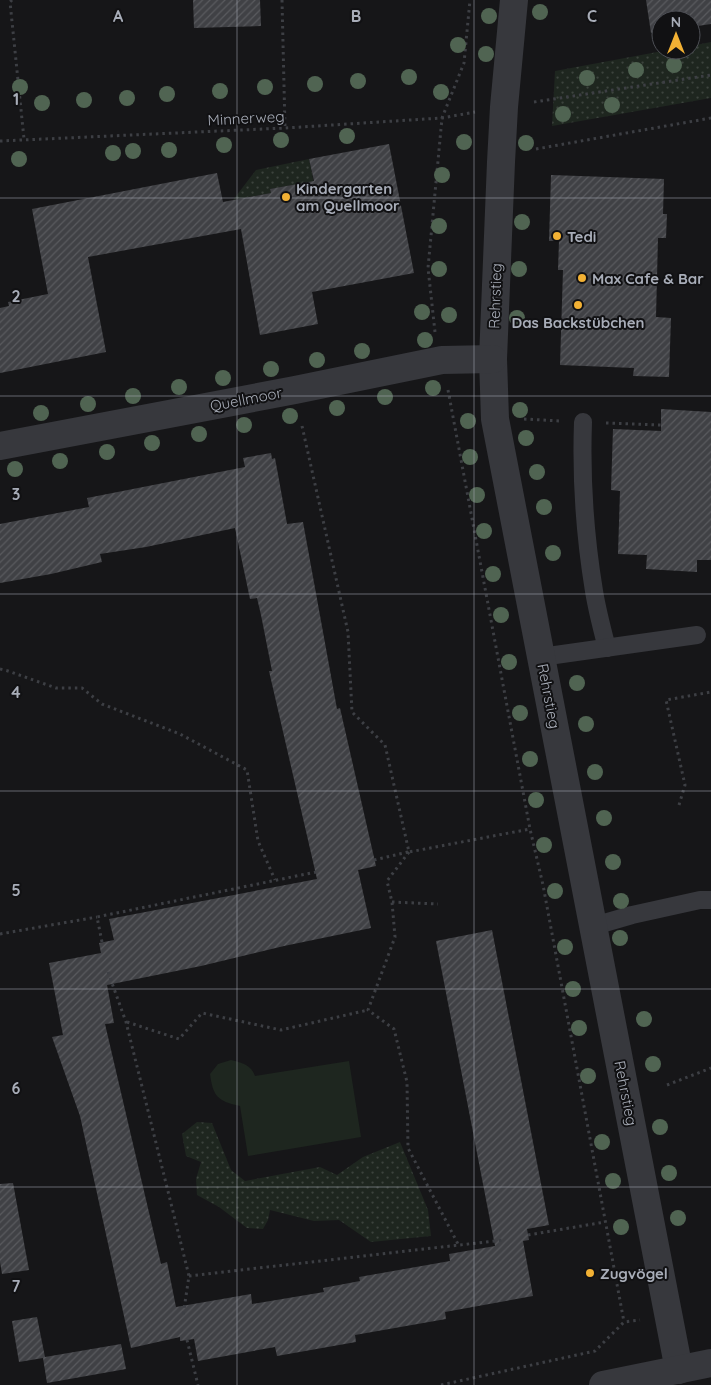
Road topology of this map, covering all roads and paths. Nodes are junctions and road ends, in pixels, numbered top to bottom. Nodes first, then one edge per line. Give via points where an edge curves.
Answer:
1 (12, 0) edge
2 (282, 0) edge
3 (470, 0) edge
4 (514, 0) edge
5 (711, 74) edge
6 (532, 102) dead end
7 (484, 110) dead end
8 (442, 118) junction
9 (711, 118) edge
10 (285, 128) junction
11 (24, 139) junction
12 (0, 140) edge
13 (536, 149) dead end
14 (436, 334) dead end
15 (493, 358) junction
16 (448, 388) dead end
17 (583, 422) dead end
18 (302, 426) dead end
19 (0, 446) edge
20 (697, 635) dead end
21 (607, 648) junction
22 (541, 657) junction
23 (0, 670) edge
24 (711, 692) edge
25 (679, 805) dead end
26 (530, 829) junction
27 (409, 852) junction
28 (374, 860) dead end
29 (316, 872) dead end
30 (276, 880) junction
31 (711, 900) edge
32 (392, 902) junction
33 (438, 904) dead end
34 (97, 917) junction
35 (594, 926) junction
36 (0, 934) edge
37 (102, 942) dead end
38 (108, 972) dead end
39 (368, 1010) junction
40 (126, 1022) junction
41 (711, 1068) edge
42 (667, 1085) dead end
43 (605, 1222) junction
44 (528, 1235) dead end
45 (503, 1240) dead end
46 (458, 1244) junction
47 (189, 1276) junction
48 (183, 1316) dead end
49 (637, 1320) dead end
50 (624, 1322) junction
51 (187, 1340) dead end
52 (711, 1364) edge
53 (681, 1377) edge
54 (198, 1385) edge
55 (442, 1385) edge
56 (603, 1385) edge

1 - 11 path
2 - 10 path
3 - 8 path via 464,63
4 - 15 street, Rehrstieg via 504,107
5 - 6 path
7 - 8 path, Minnerweg
8 - 10 path, Minnerweg
8 - 14 path via 428,268
9 - 13 path
10 - 11 path, Minnerweg
11 - 12 path, Minnerweg
15 - 19 street, Quellmoor via 442,360
15 - 22 street, Rehrstieg via 495,419
16 - 26 path
17 - 21 lane via 588,547 594,593
18 - 27 path via 348,632 352,712 385,745
20 - 21 lane
21 - 22 lane
22 - 35 street, Rehrstieg
23 - 30 path via 56,688 82,688 102,704 180,734 247,770 258,841
24 - 25 path via 666,700 685,785
26 - 27 path
26 - 43 path
27 - 28 path
27 - 32 path via 387,881
29 - 30 path
30 - 34 path
31 - 35 lane
32 - 33 path
32 - 39 path via 395,937
34 - 36 path
34 - 37 path
35 - 53 street, Rehrstieg
38 - 40 path
39 - 40 path via 281,1030 202,1013 179,1039
39 - 46 path via 394,1029 407,1082 408,1148
40 - 47 path
41 - 42 path
43 - 44 path
43 - 50 path
45 - 46 path
46 - 47 path
47 - 48 path
49 - 50 path
50 - 55 path via 595,1351
51 - 54 path
52 - 53 street
53 - 56 street

